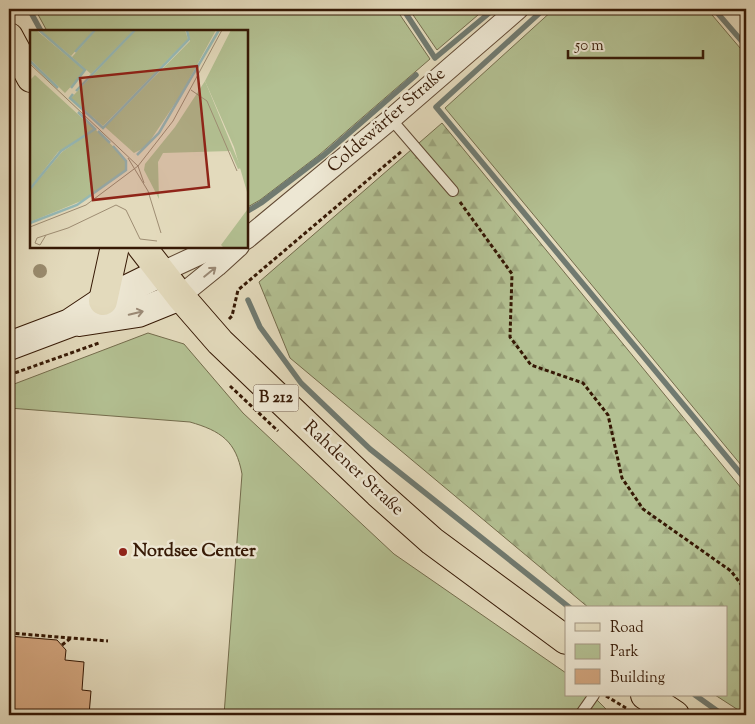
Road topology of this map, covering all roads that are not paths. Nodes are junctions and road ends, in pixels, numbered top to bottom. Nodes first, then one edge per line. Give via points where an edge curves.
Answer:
1 (518, 9) edge
2 (9, 37) edge
3 (30, 76) edge
4 (391, 119) junction
5 (453, 191) road end
6 (249, 235) edge
7 (115, 248) edge
8 (143, 248) edge
9 (214, 248) edge
10 (237, 248) edge
11 (162, 272) junction
12 (180, 296) junction
13 (102, 301) junction
14 (70, 323) junction
15 (9, 346) edge
16 (565, 639) edge
17 (593, 696) edge
18 (639, 704) edge
19 (580, 715) edge
20 (675, 715) edge

1 - 4 street, Coldewärfer Straße
2 - 3 main road
4 - 5 lane
4 - 6 street, Coldewärfer Straße
7 - 13 main road
8 - 11 main road, B 212
9 - 11 street
12 -> 10 street
11 - 12 main road, Rahdener Straße / B 212
11 - 13 street
14 -> 12 street via 138,313
12 - 16 main road, Rahdener Straße / B 212 via 278,400 378,494 432,541
13 - 14 street
14 - 15 street
17 - 19 lane
18 - 20 main road

